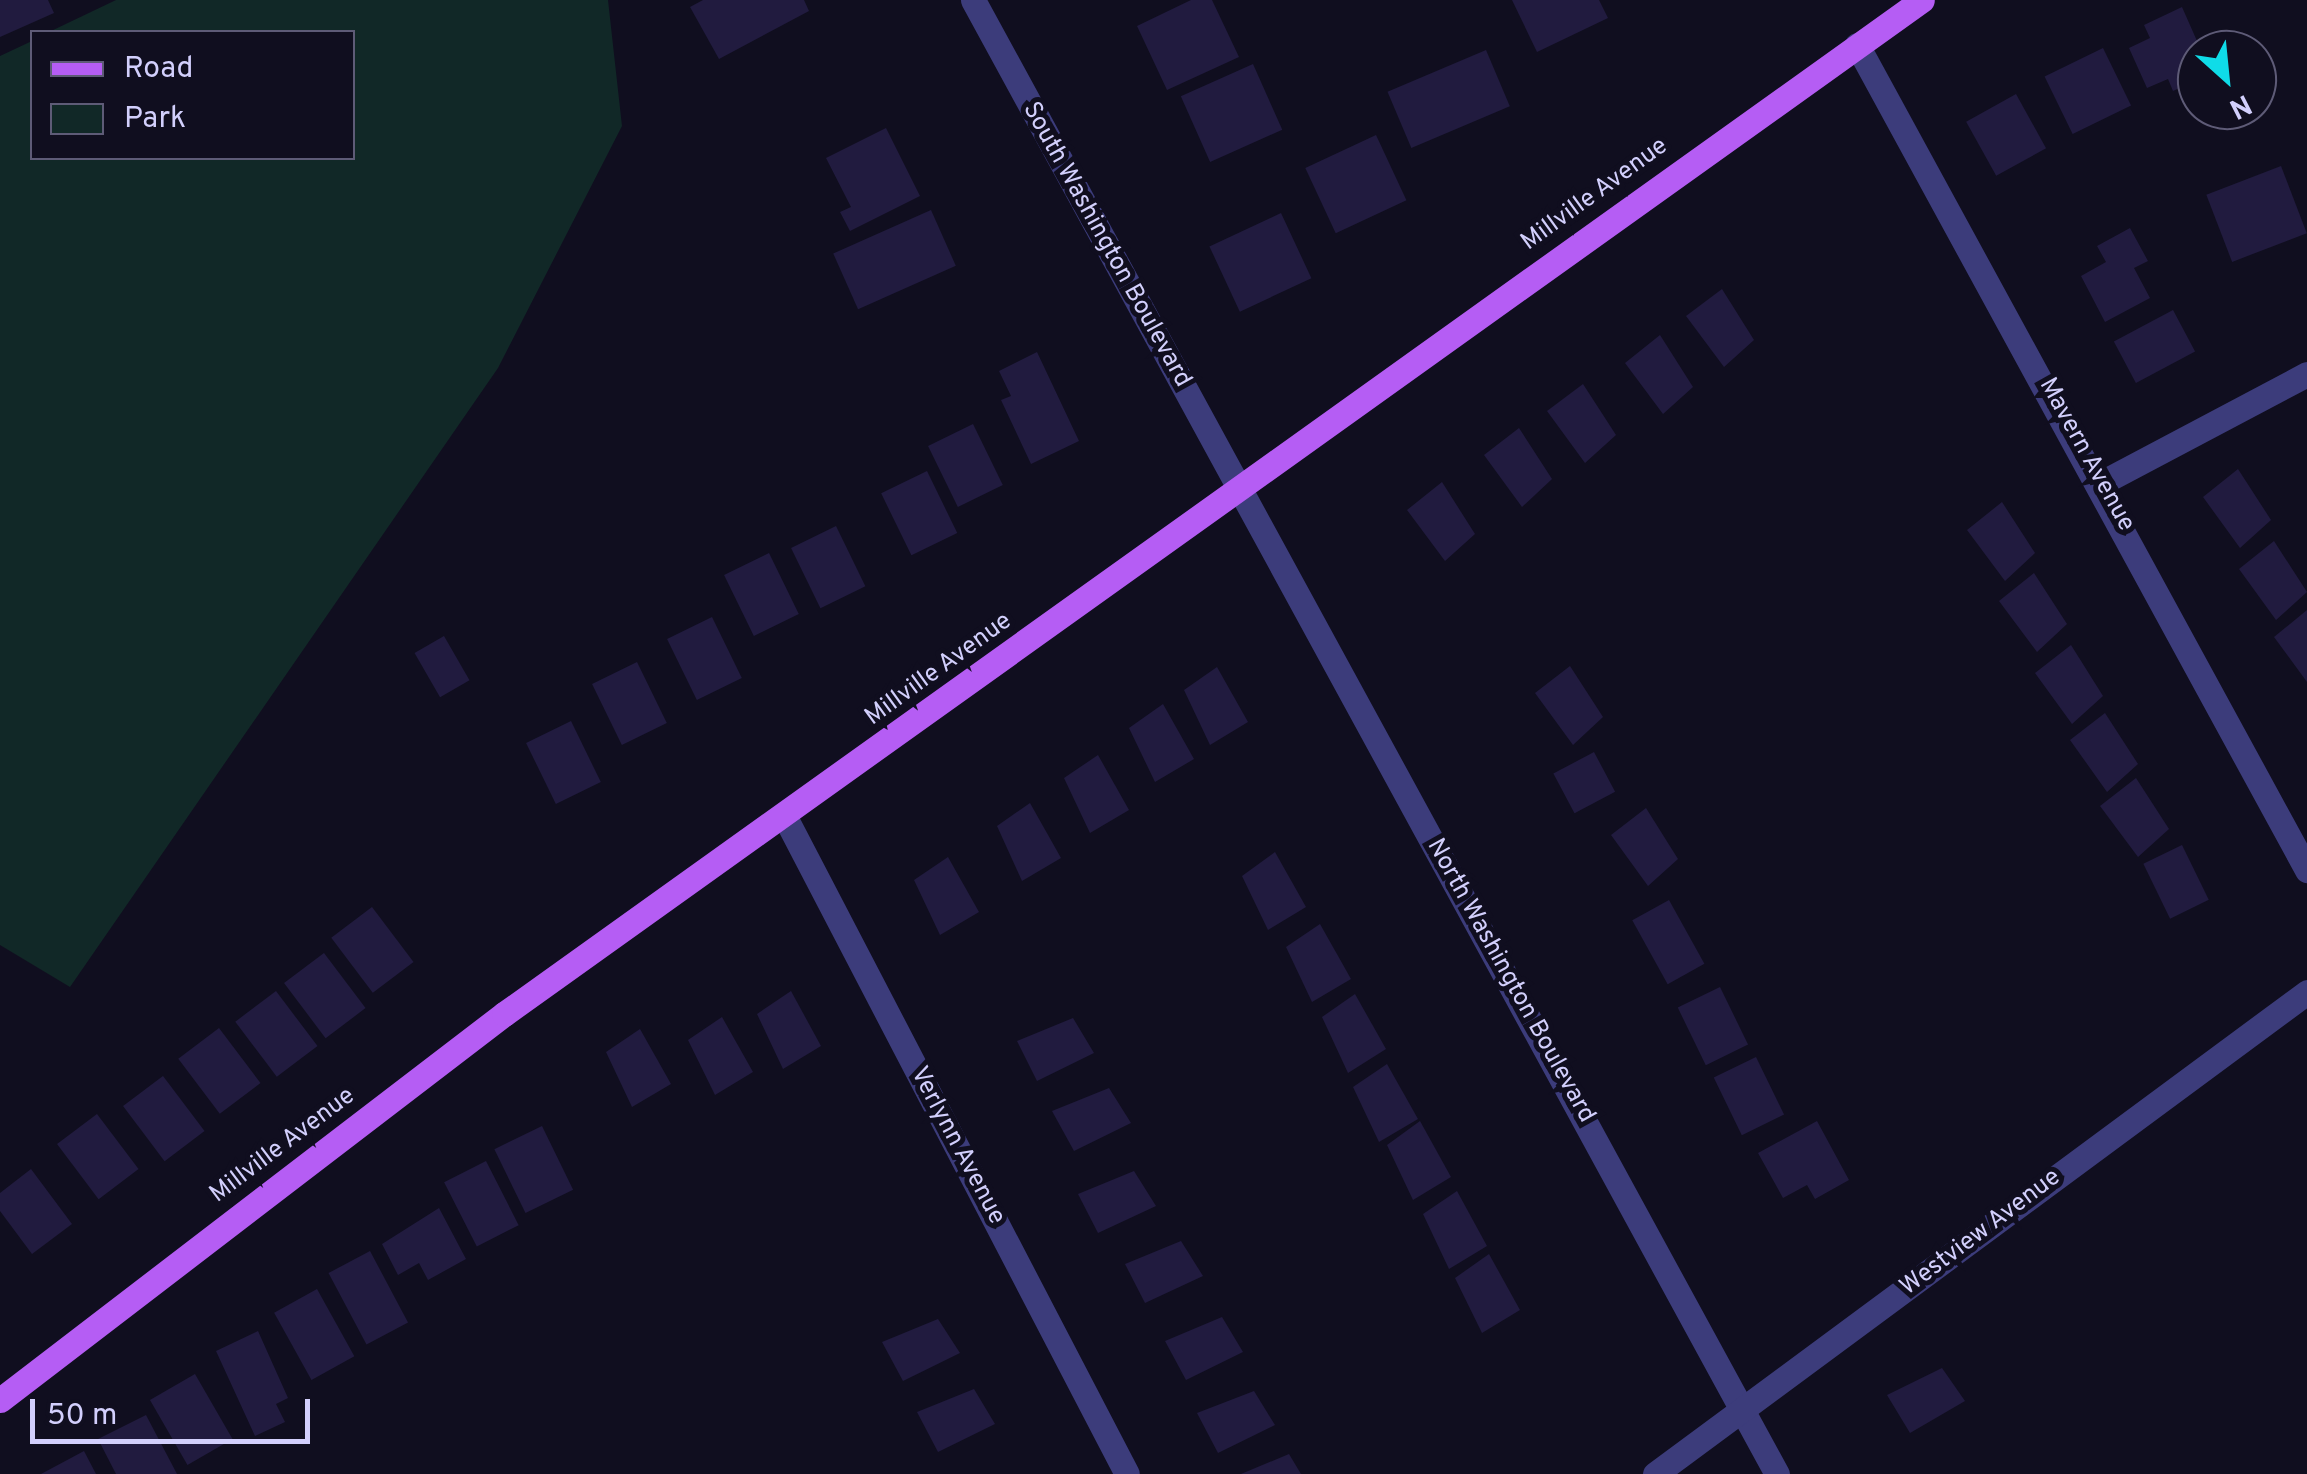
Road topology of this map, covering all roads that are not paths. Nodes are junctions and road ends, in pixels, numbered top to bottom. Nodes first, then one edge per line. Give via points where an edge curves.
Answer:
1 (974, 0) edge
2 (1922, 0) edge
3 (1857, 45) junction
4 (2307, 374) edge
5 (2102, 482) junction
6 (1242, 488) junction
7 (786, 819) junction
8 (2307, 870) edge
9 (2307, 992) edge
10 (0, 1400) edge
11 (1744, 1408) junction
12 (1128, 1474) edge
13 (1654, 1474) edge
14 (1777, 1474) edge

1 - 6 street, South Washington Boulevard
2 - 3 main road, Millville Avenue
3 - 5 street, Mavern Avenue
3 - 6 main road, Millville Avenue
4 - 5 street
5 - 8 street, Mavern Avenue
6 - 7 main road, Millville Avenue
6 - 11 street, North Washington Boulevard
7 - 10 main road, Millville Avenue via 504,1014
7 - 12 street, Verlynn Avenue
9 - 11 street, Westview Avenue
11 - 13 street, Westview Avenue
11 - 14 street, North Washington Boulevard

